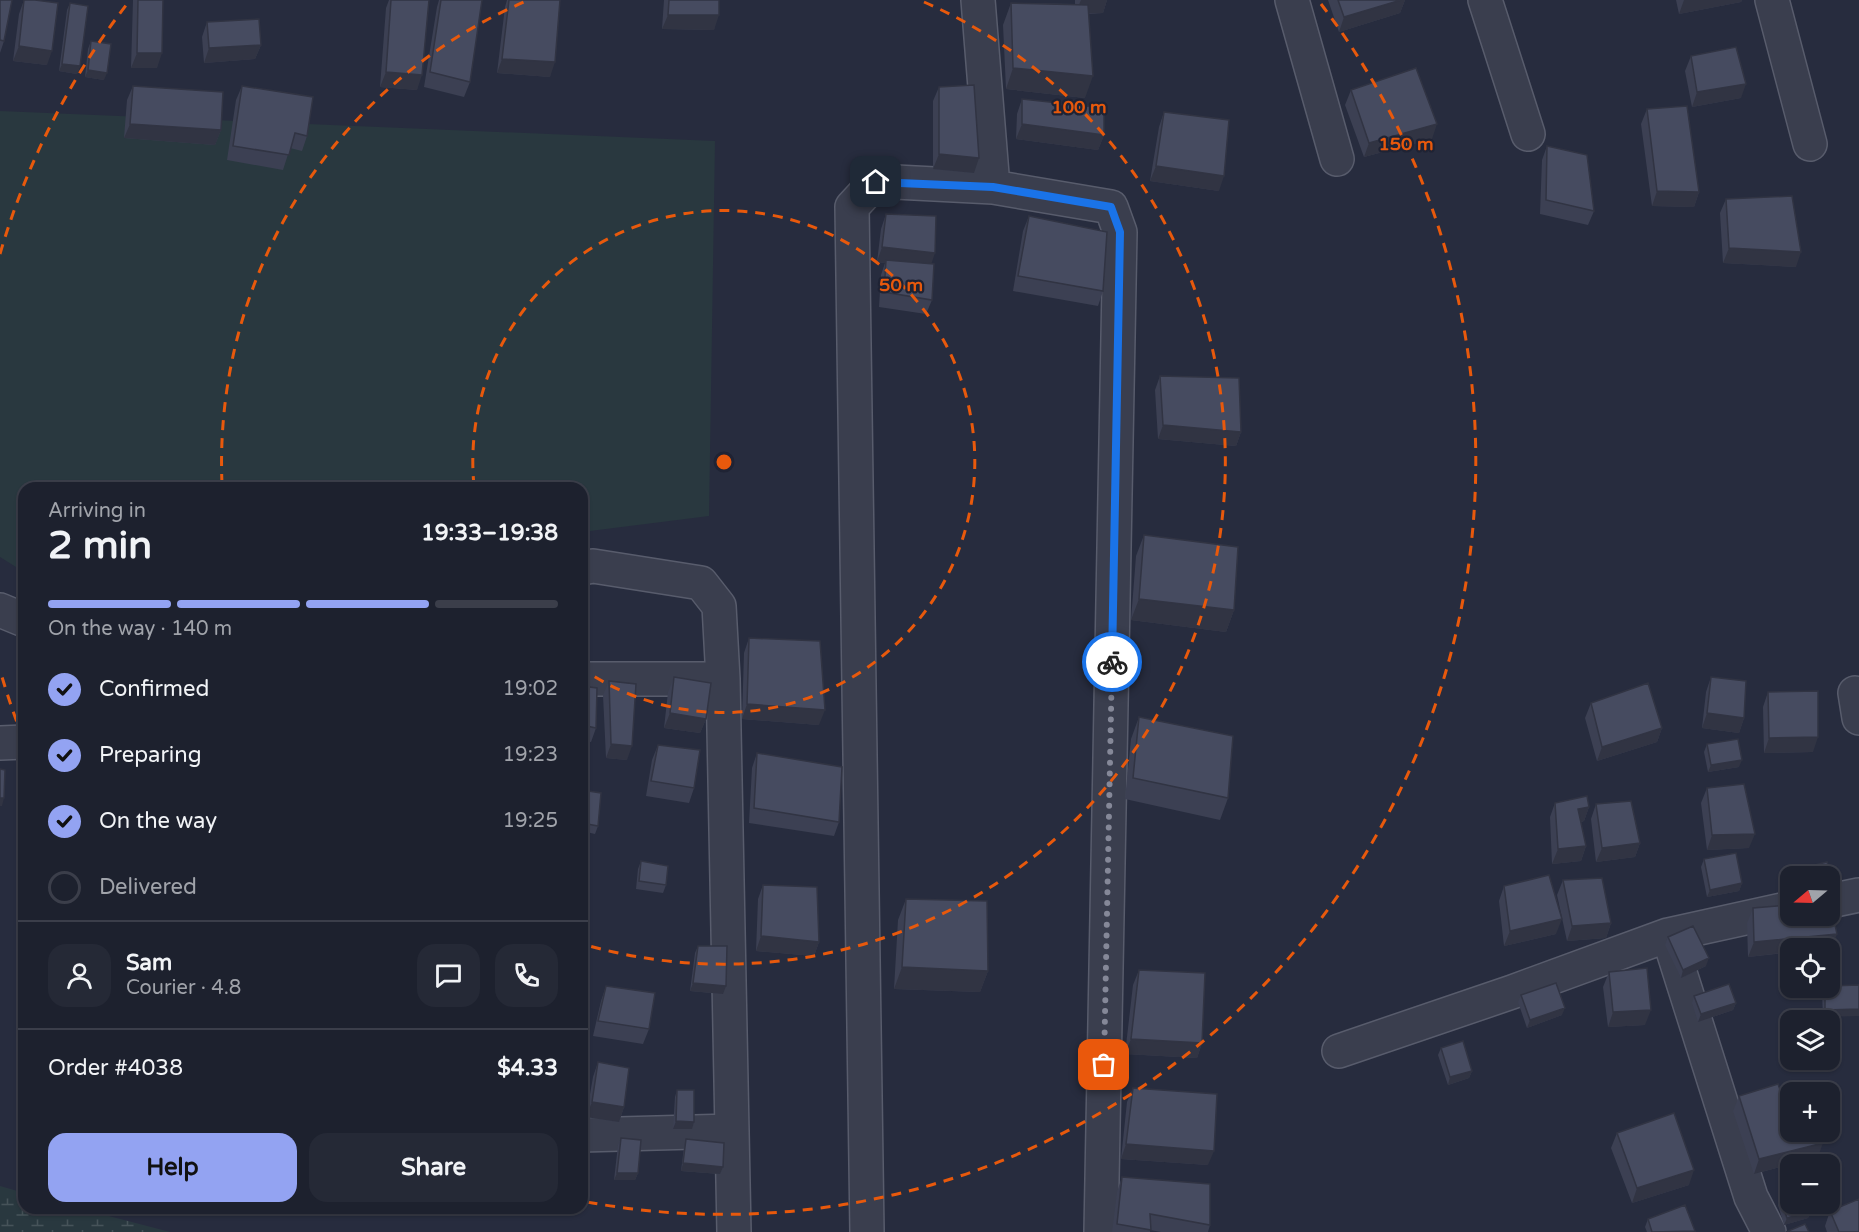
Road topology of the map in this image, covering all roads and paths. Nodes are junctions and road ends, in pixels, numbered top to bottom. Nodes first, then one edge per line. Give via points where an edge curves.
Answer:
1 (978, 0) edge
2 (1292, 0) edge
3 (1485, 0) edge
4 (1772, 0) edge
5 (1528, 134) dead end
6 (1810, 144) dead end
7 (1336, 159) dead end
8 (993, 187) junction
9 (588, 567) edge
10 (0, 610) edge
11 (18, 618) edge
12 (588, 679) edge
13 (723, 679) junction
14 (18, 742) edge
15 (0, 743) edge
16 (1859, 895) edge
17 (1840, 898) edge
18 (1780, 910) edge
19 (1668, 935) junction
20 (1340, 1050) dead end
21 (732, 1131) junction
22 (588, 1135) edge
23 (734, 1232) edge
24 (867, 1232) edge
25 (1101, 1232) edge
26 (1769, 1232) edge

1 - 8 street
2 - 7 street
3 - 5 street
4 - 6 street
8 - 24 street via 876,182 852,207
8 - 25 street via 1111,207 1120,232
9 - 13 street via 701,583 719,606
10 - 11 street
12 - 13 street
13 - 21 street
14 - 15 street
16 - 17 street
18 - 19 street
19 - 20 street
19 - 26 street via 1751,1197
21 - 22 street
21 - 23 street

